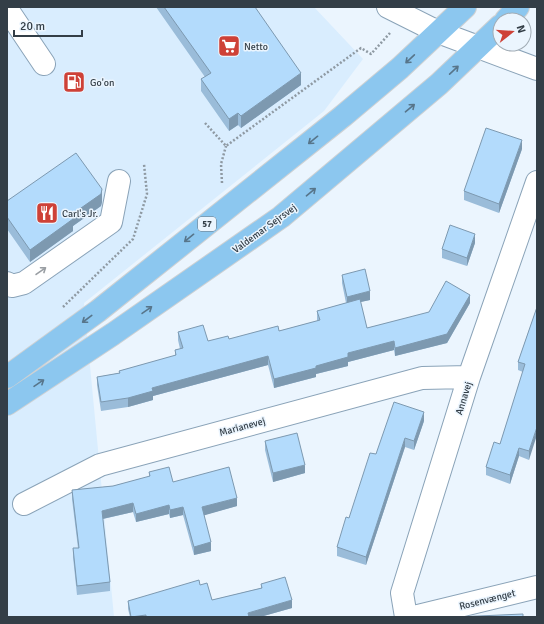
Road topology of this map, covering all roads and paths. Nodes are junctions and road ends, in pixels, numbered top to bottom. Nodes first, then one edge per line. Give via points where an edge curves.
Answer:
1 (465, 7) edge
2 (7, 9) edge
3 (397, 11) edge
4 (438, 32) junction
5 (492, 34) edge
6 (478, 48) junction
7 (44, 64) dead end
8 (537, 69) edge
9 (205, 123) dead end
10 (226, 146) junction
11 (144, 164) dead end
12 (119, 181) dead end
13 (537, 182) edge
14 (224, 211) junction
15 (7, 283) edge
16 (62, 307) dead end
17 (7, 377) edge
18 (469, 377) junction
19 (7, 404) edge
20 (24, 504) dead end
21 (537, 586) edge
22 (406, 617) edge
23 (414, 617) edge

1 - 4 main road, 57
2 - 7 street
3 - 4 street
3 - 10 path via 371,54 361,48
4 - 6 street
4 -> 14 main road, 57 via 355,106
5 - 6 main road, Valdemar Sejrsvej
6 - 8 street
19 -> 6 main road, Valdemar Sejrsvej via 281,218
9 - 10 path
10 - 14 path via 221,164
11 - 16 path via 147,194 133,239
15 -> 12 street via 12,286 24,283 111,222
13 - 18 street, Annavej
14 -> 17 main road, 57 via 98,311
18 - 20 street, Marianevej via 422,378 100,465
18 - 22 street, Annavej via 402,594
21 - 23 street, Rosenvænget

